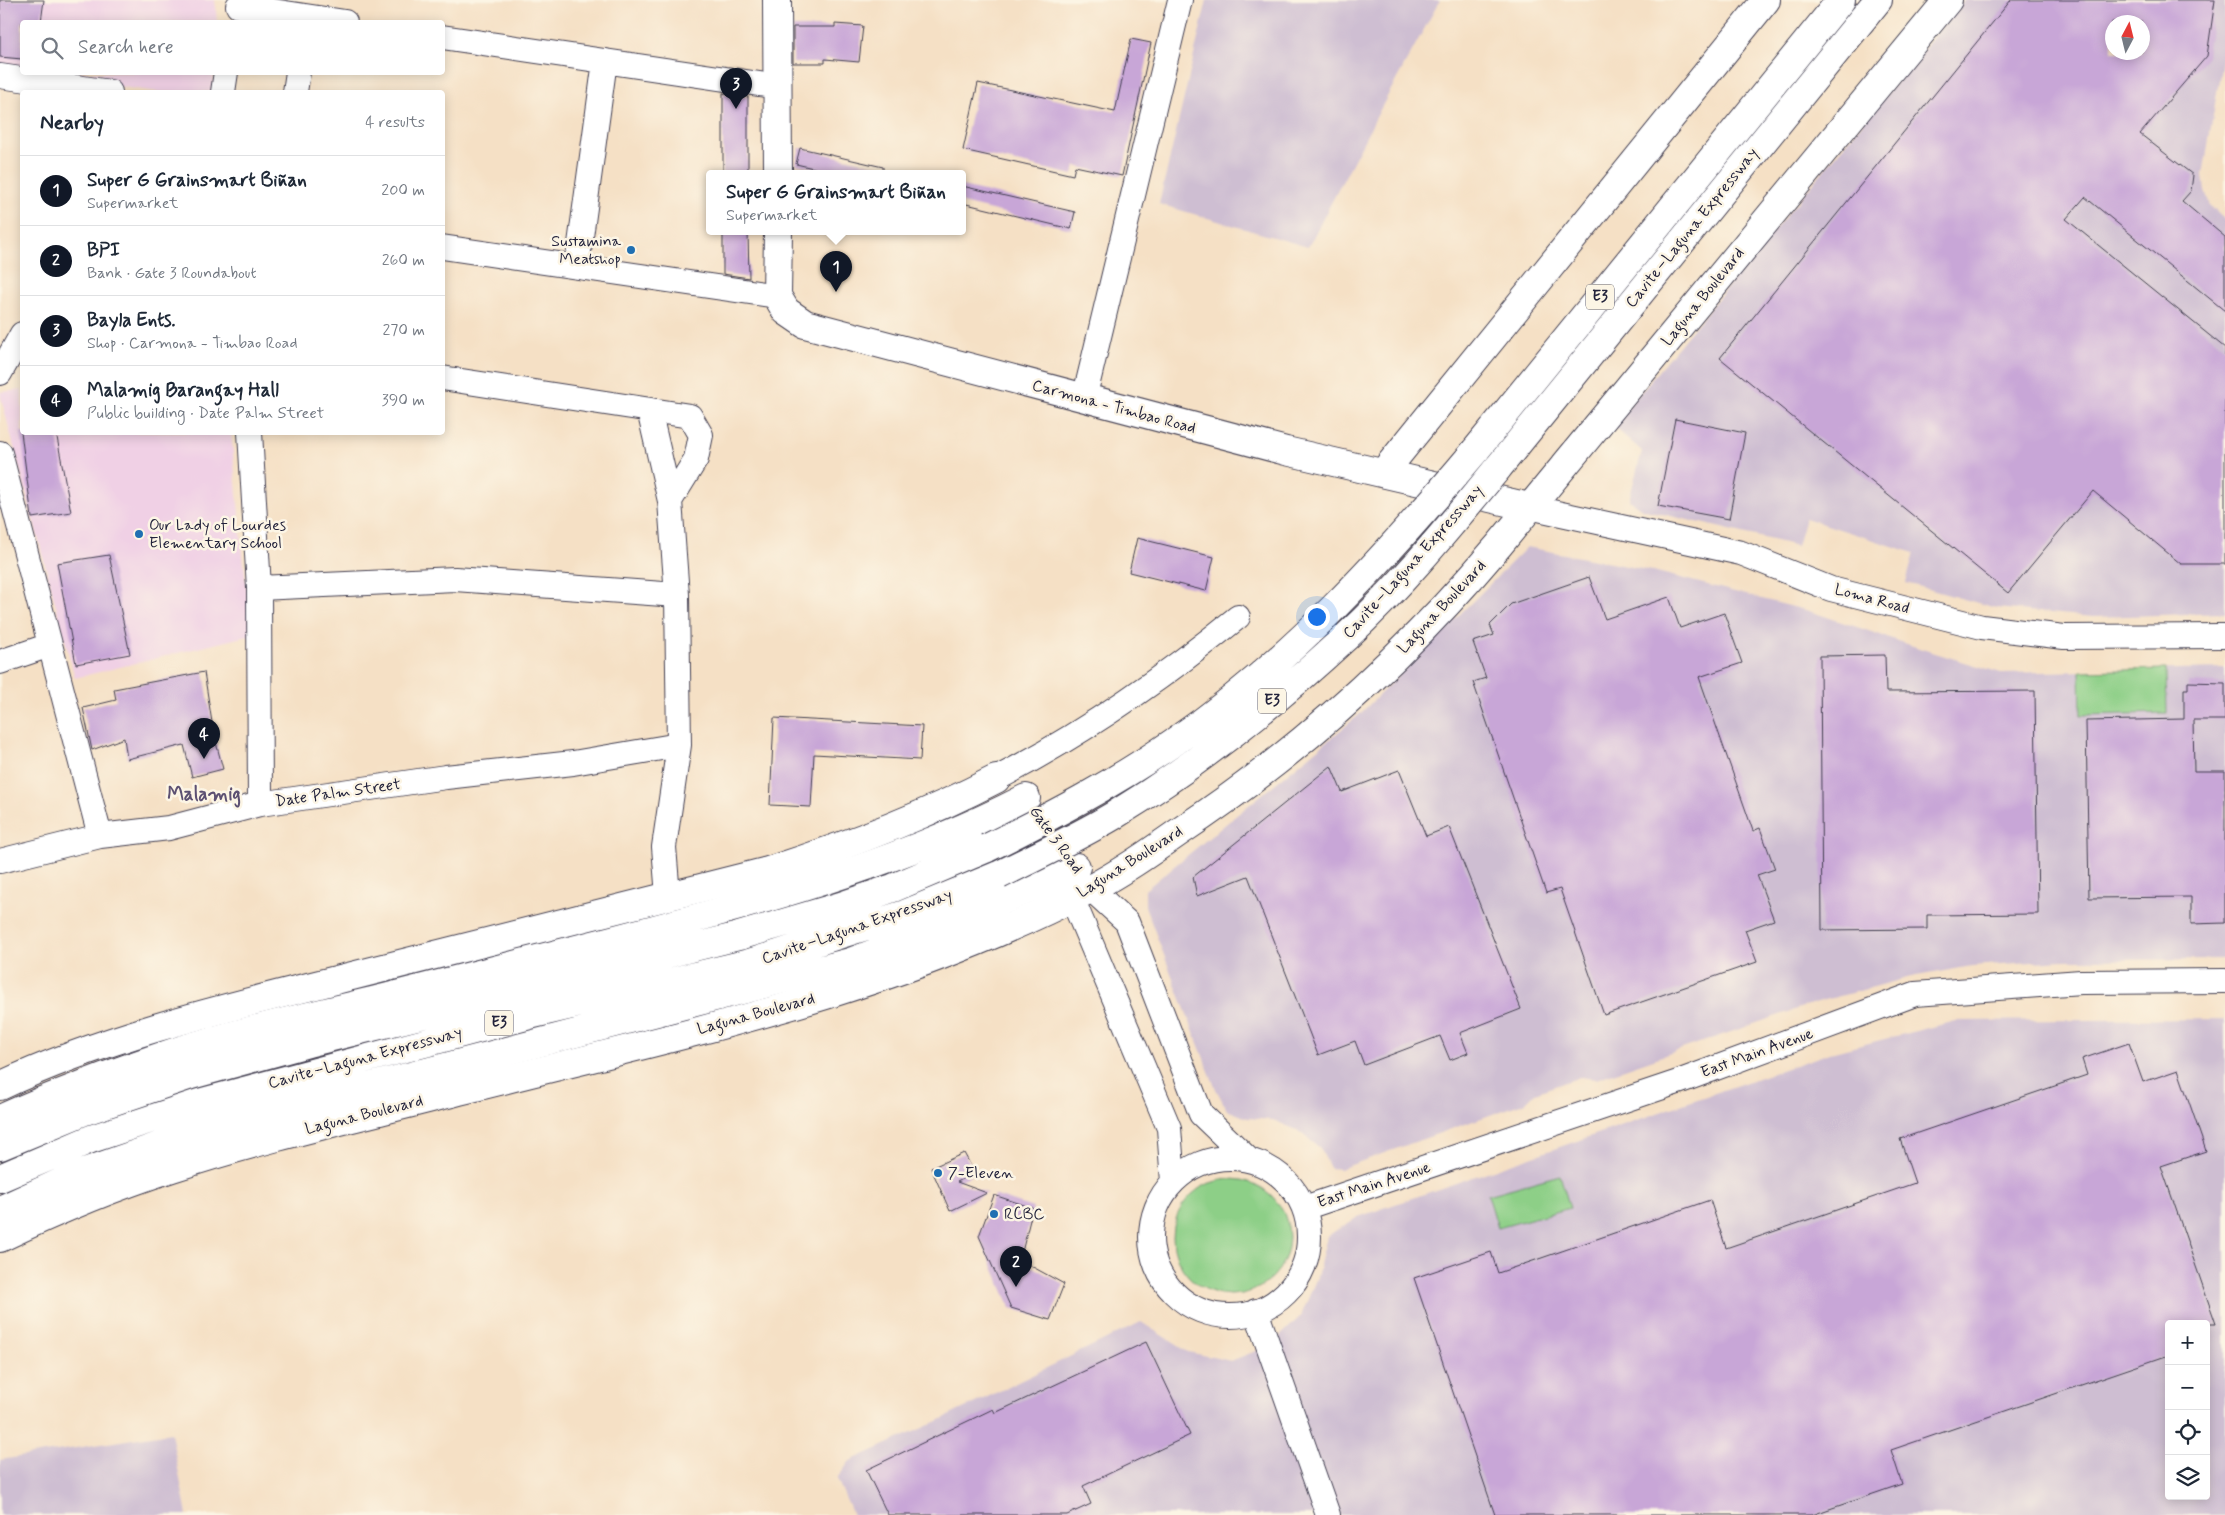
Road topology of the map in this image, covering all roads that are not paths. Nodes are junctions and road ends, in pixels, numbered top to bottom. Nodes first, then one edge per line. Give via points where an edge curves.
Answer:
1 (777, 0) edge
2 (1180, 0) edge
3 (1766, 0) edge
4 (1841, 0) edge
5 (1878, 0) edge
6 (1948, 0) edge
7 (237, 10) edge
8 (306, 20) edge
9 (445, 37) edge
10 (605, 61) junction
11 (226, 75) edge
12 (298, 75) edge
13 (0, 76) edge
14 (779, 87) junction
15 (96, 90) edge
16 (223, 90) edge
17 (295, 90) edge
18 (778, 170) edge
19 (778, 235) edge
20 (445, 247) edge
21 (577, 266) junction
22 (777, 296) junction
23 (20, 338) edge
24 (20, 369) edge
25 (0, 373) edge
26 (0, 378) edge
27 (445, 378) edge
28 (1084, 400) junction
29 (649, 410) junction
30 (250, 435) edge
31 (0, 453) edge
32 (1383, 473) junction
33 (670, 501) junction
34 (1529, 507) junction
35 (259, 588) junction
36 (678, 595) junction
37 (1238, 617) dead end
38 (2225, 636) edge
39 (50, 646) junction
40 (0, 662) edge
41 (679, 745) junction
42 (996, 779) junction
43 (1016, 803) junction
44 (260, 804) junction
45 (100, 836) junction
46 (0, 861) edge
47 (1074, 883) junction
48 (668, 896) junction
49 (2225, 981) edge
50 (0, 1086) edge
51 (0, 1118) edge
52 (0, 1146) edge
53 (1250, 1160) junction
54 (0, 1178) edge
55 (1173, 1182) junction
56 (1304, 1208) junction
57 (0, 1210) edge
58 (0, 1238) edge
59 (1256, 1311) junction
60 (1328, 1515) edge

1 - 14 main road
2 - 28 street
3 - 32 main road
4 - 52 main road, Cavite–Laguna Expressway / E3, bridge via 1413,525 1285,654 1222,707 1125,775 986,848 893,888 841,906 739,936 191,1075 82,1112
5 - 54 main road, Cavite–Laguna Expressway / E3, bridge via 1497,469 1380,603 1314,666 1241,727 1196,762 1112,816 999,875 905,914 749,963 530,1015 199,1102 91,1139
6 - 34 main road, Laguna Boulevard
7 - 8 street
9 - 10 street
10 - 14 street
10 - 21 street
11 - 16 street
12 - 17 street
13 - 15 street
14 - 18 main road
19 - 22 main road
20 - 21 street
21 - 22 street
22 - 28 main road, Carmona - Timbao Road via 786,311 805,324
23 - 25 street
24 - 26 street
27 - 29 street
28 - 32 main road, Carmona - Timbao Road
29 - 33 street
29 - 33 street via 690,416 701,435 696,459
30 - 35 street
31 - 39 street
32 - 34 main road, Carmona - Timbao Road
33 - 36 street
34 - 38 street, Loma Road via 1741,553 1831,589 1982,627 2064,637
34 - 47 main road, Laguna Boulevard via 1443,609 1387,666 1309,737 1226,801
35 - 36 street via 455,579
35 - 44 street
36 - 41 street
37 - 42 street via 1185,661 1082,731
39 - 40 street
39 - 45 street
41 - 44 street, Date Palm Street via 573,763 446,777
41 - 48 street via 664,847
42 - 43 main road, Gate 3 Road
42 - 48 main road via 955,800 848,844 768,871
43 - 47 main road, Gate 3 Road
43 - 51 main road via 914,850 763,900 179,1051
44 - 45 street, Date Palm Street via 169,828
45 - 46 street, Date Palm Street
47 - 53 street, Gate 3 Road via 1127,922 1201,1114
47 - 55 street, Gate 3 Road via 1169,1128
47 - 57 main road via 850,962 210,1128 79,1174
47 - 58 main road, Laguna Boulevard via 967,945 818,998 321,1126 176,1167 82,1201
48 - 50 main road via 142,1032
49 - 56 street, East Main Avenue via 2081,982 1915,994 1669,1086
53 - 55 street via 1214,1160 1192,1168
53 - 56 street via 1282,1178
55 - 59 street via 1158,1202 1151,1228 1152,1256 1168,1287 1184,1302 1202,1311 1223,1316
56 - 59 street via 1309,1247 1301,1273 1286,1294
59 - 60 street

